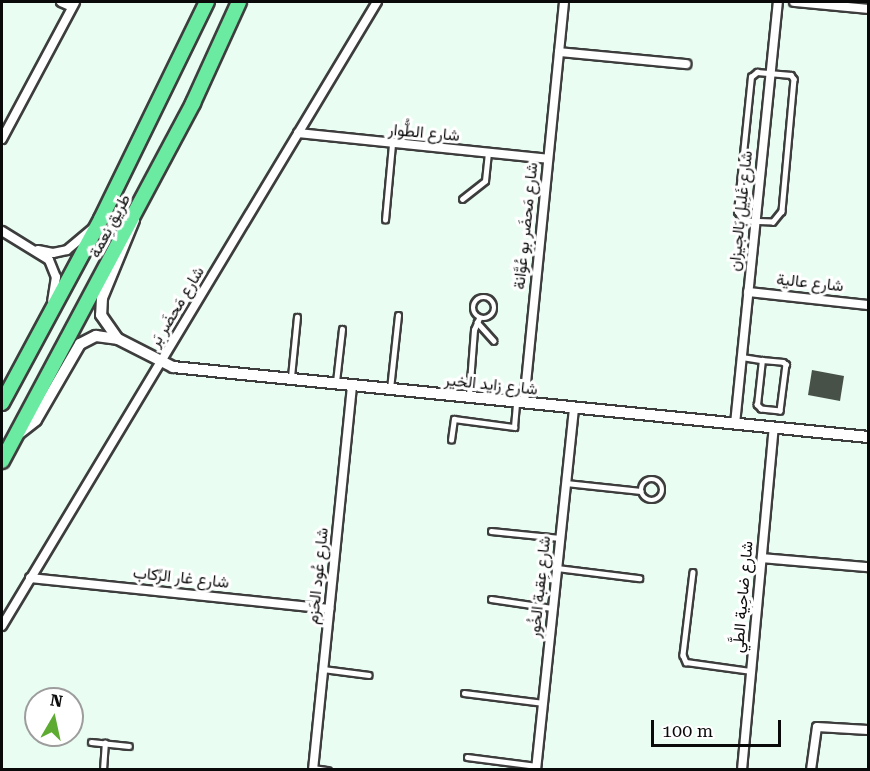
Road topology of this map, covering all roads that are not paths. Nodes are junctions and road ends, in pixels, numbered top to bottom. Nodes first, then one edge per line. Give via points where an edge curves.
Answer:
1 (61, 2) edge
2 (207, 2) edge
3 (239, 2) edge
4 (377, 2) edge
5 (564, 2) edge
6 (778, 2) edge
7 (794, 2) edge
8 (73, 4) edge
9 (868, 9) edge
10 (559, 52) junction
11 (686, 64) dead end
12 (770, 73) junction
13 (298, 133) junction
14 (2, 139) edge
15 (392, 145) junction
16 (488, 154) junction
17 (548, 159) junction
18 (462, 199) dead end
19 (136, 213) junction
20 (101, 219) junction
21 (385, 220) dead end
22 (755, 222) junction
23 (2, 231) edge
24 (32, 248) junction
25 (748, 292) junction
26 (868, 304) edge
27 (398, 315) dead end
28 (297, 317) dead end
29 (478, 320) junction
30 (45, 327) junction
31 (342, 328) dead end
32 (118, 339) junction
33 (494, 340) dead end
34 (742, 357) junction
35 (762, 360) junction
36 (161, 363) junction
37 (291, 380) junction
38 (336, 384) junction
39 (352, 386) junction
40 (390, 389) junction
41 (469, 398) junction
42 (2, 403) edge
43 (520, 403) junction
44 (574, 409) junction
45 (735, 424) junction
46 (774, 428) junction
47 (17, 435) junction
48 (868, 437) edge
49 (451, 440) dead end
50 (2, 461) edge
51 (566, 483) junction
52 (641, 491) junction
53 (491, 531) dead end
54 (560, 538) junction
55 (762, 558) junction
56 (868, 567) edge
57 (557, 568) junction
58 (693, 572) dead end
59 (30, 578) junction
60 (639, 578) dead end
61 (491, 599) dead end
62 (553, 608) junction
63 (329, 609) junction
64 (2, 626) edge
65 (323, 669) junction
66 (751, 671) junction
67 (369, 675) dead end
68 (464, 693) dead end
69 (543, 703) junction
70 (868, 730) edge
71 (91, 742) dead end
72 (105, 743) junction
73 (129, 746) dead end
74 (467, 757) dead end
75 (536, 768) edge
76 (313, 769) edge
77 (103, 770) edge
78 (328, 770) edge
79 (741, 770) edge
80 (811, 770) edge

1 - 8 street
2 - 20 main road, طريق نِعمة
3 - 19 main road, طريق نِعمة
4 - 13 street, شارع مَحضَر بَر
5 - 10 street, شارع مَحضَر بو عُوَّانة
6 - 12 street, شارع غَلِيل بَالجيزان
7 - 9 street
8 - 14 street
10 - 11 street
10 - 17 street, شارع مَحضَر بو عُوَّانة
12 - 22 street, شارع غَلِيل بَالجيزان
12 - 22 lane via 752,75 736,207 741,219
12 - 22 lane via 794,79 782,211 777,221
13 - 15 street, شارع الطُّوار
13 - 36 street, شارع مَحضَر بَر
15 - 16 street, شارع الطُّوار
15 - 21 lane
16 - 17 street, شارع الطُّوار
16 - 18 lane via 485,181
17 - 43 street, شارع مَحضَر بو عُوَّانة
19 - 32 street via 100,307 104,324
19 - 47 main road, طريق نِعمة
20 - 24 street via 67,250 53,253
20 - 30 main road, طريق نِعمة
22 - 25 street, شارع غَلِيل بَالجيزان
23 - 24 street
24 - 30 street via 49,260 56,277
25 - 26 street, شارع عالية
25 - 34 street, شارع غَلِيل بَالجيزان
27 - 40 lane
28 - 37 lane
29 - 29 lane via 492,316 495,310 489,299 483,298 473,307
29 - 33 lane
29 - 41 lane
30 - 42 main road, طريق نِعمة
31 - 38 lane
32 - 36 street, شارع زايد الخير
32 - 47 street via 96,336 80,345 36,420
34 - 35 lane
34 - 45 street, شارع غَلِيل بَالجيزان
35 - 35 lane via 787,366 780,411 757,405
36 - 37 street, شارع زايد الخير via 188,370
36 - 59 street, شارع مَحضَر بَر
37 - 38 street, شارع زايد الخير
38 - 39 street, شارع زايد الخير
39 - 40 street, شارع زايد الخير
39 - 63 street, شارع عُود الحَزم
40 - 41 street, شارع زايد الخير
41 - 43 street, شارع زايد الخير
43 - 44 street, شارع زايد الخير
43 - 49 lane via 514,427 454,419
44 - 45 street, شارع زايد الخير
44 - 51 street, شارع عِقبة الخُور
45 - 46 street, شارع زايد الخير
46 - 48 street, شارع زايد الخير
46 - 55 street, شارع ضاحِية الطَّي
47 - 50 main road, طريق نِعمة
51 - 52 lane
51 - 54 street, شارع عِقبة الخُور
52 - 52 lane via 644,497 656,501 663,490 661,483 648,480
53 - 54 lane
54 - 57 street, شارع عِقبة الخُور
55 - 56 street
55 - 66 street, شارع ضاحِية الطَّي
57 - 60 lane
57 - 62 street, شارع عِقبة الخُور
58 - 66 lane via 683,655 686,662
59 - 63 street, شارع غار الرِّكاب
59 - 64 street, شارع مَحضَر بَر
61 - 62 lane
62 - 69 street, شارع عِقبة الخُور
63 - 65 street, شارع عُود الحَزم
65 - 67 lane
65 - 76 street, شارع عُود الحَزم
66 - 79 street, شارع ضاحِية الطَّي
68 - 69 lane
69 - 75 street, شارع عِقبة الخُور
70 - 80 street via 817,727
71 - 72 lane
72 - 73 lane
72 - 77 lane
74 - 75 lane
76 - 78 lane

